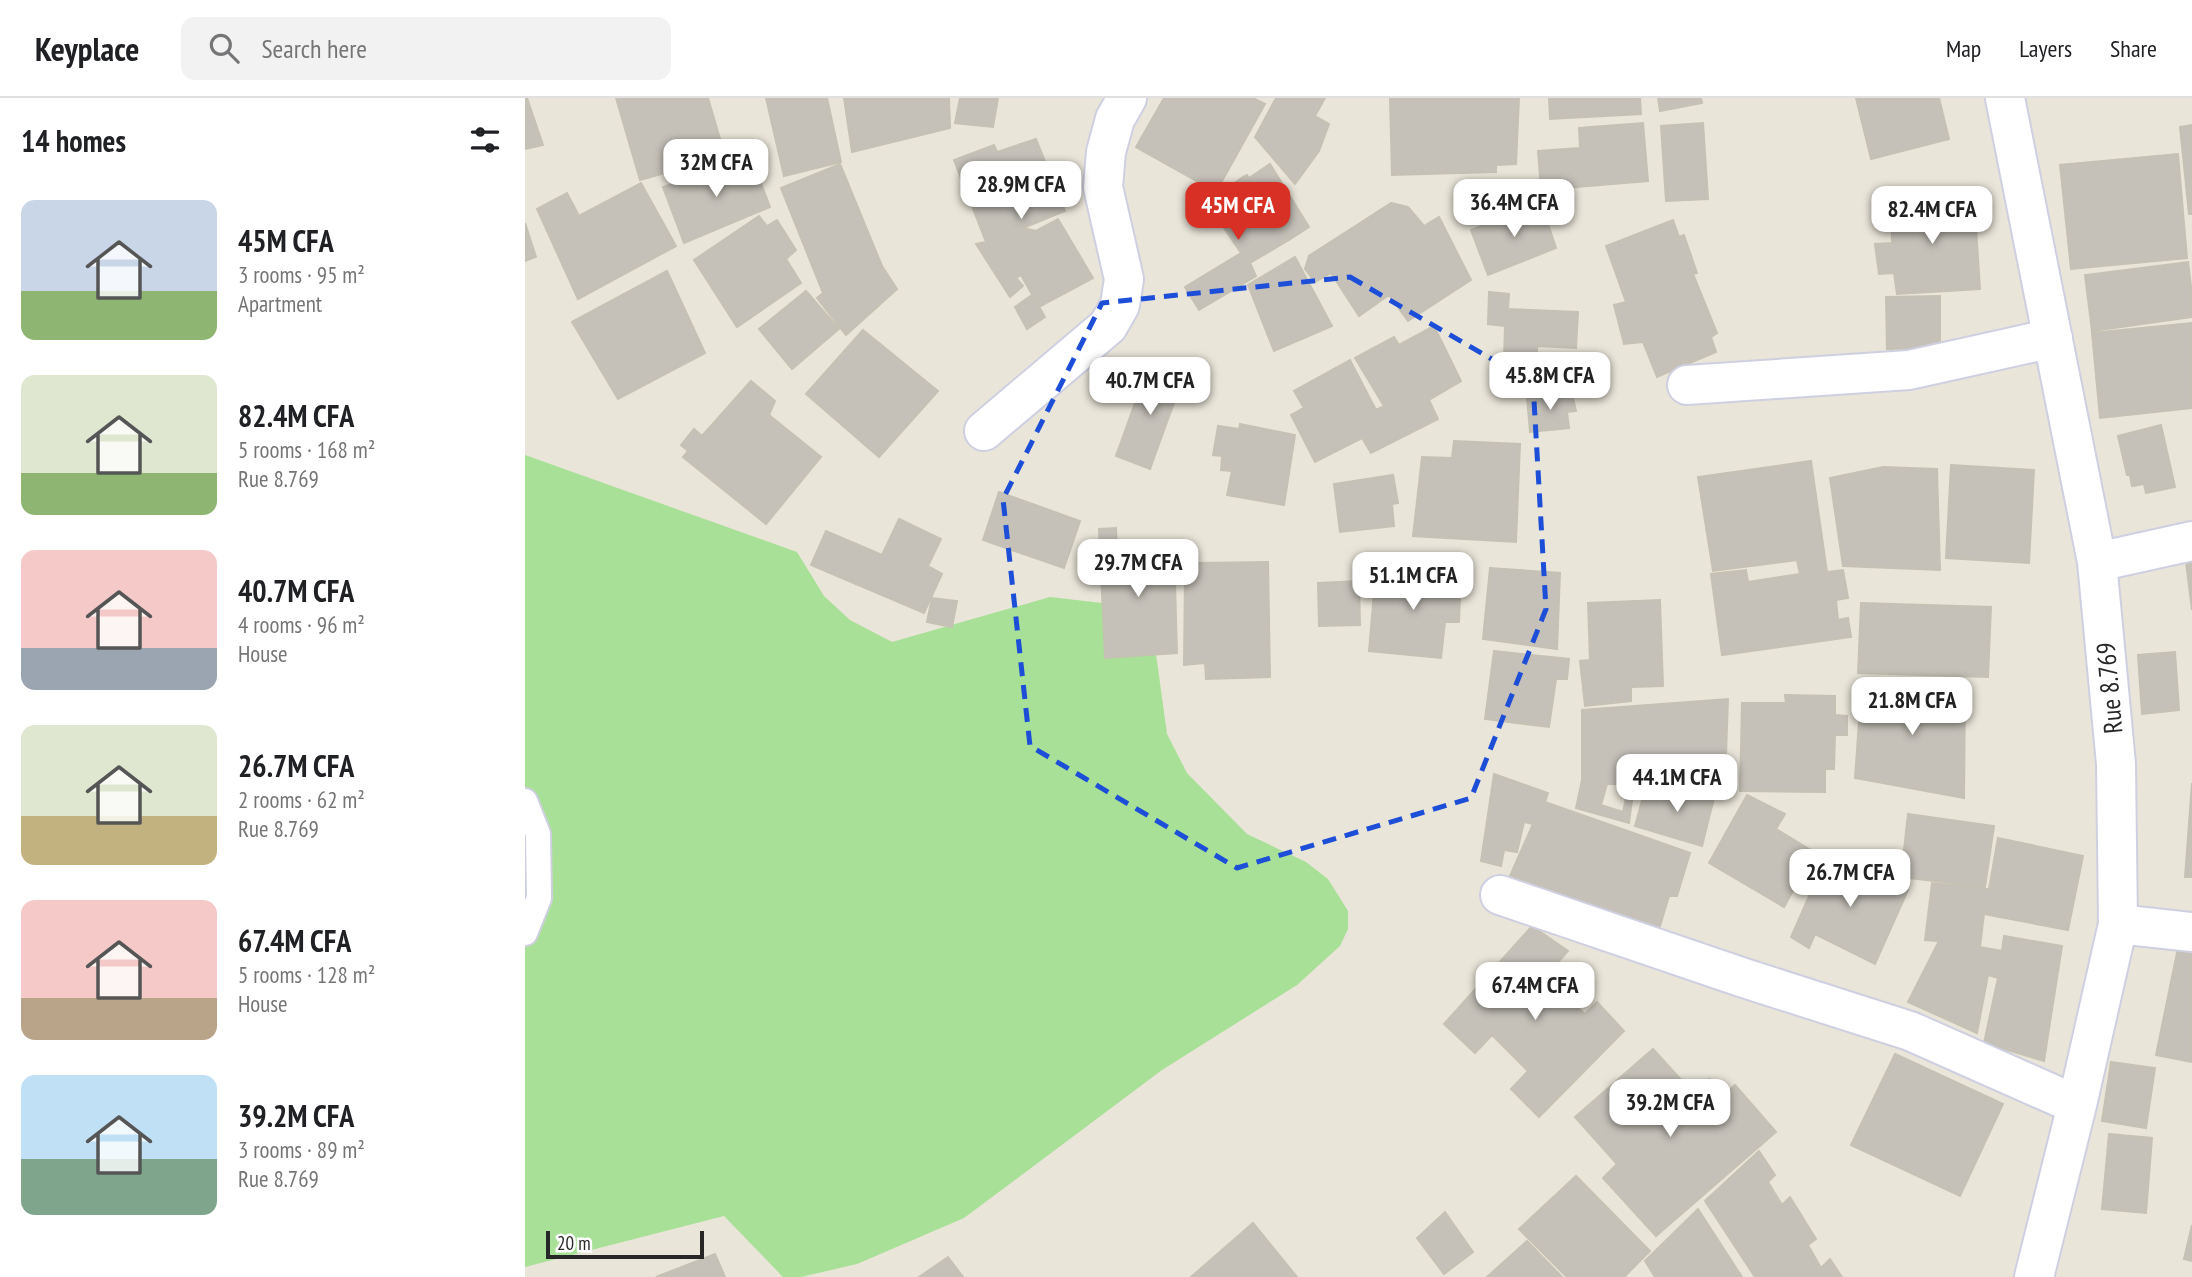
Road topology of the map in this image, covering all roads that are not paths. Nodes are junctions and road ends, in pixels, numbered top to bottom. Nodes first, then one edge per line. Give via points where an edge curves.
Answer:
1 (1127, 98) edge
2 (2005, 98) edge
3 (2053, 338) junction
4 (1687, 385) dead end
5 (984, 431) dead end
6 (2192, 541) edge
7 (2098, 562) junction
8 (525, 801) edge
9 (1500, 895) dead end
10 (2118, 924) junction
11 (2192, 932) edge
12 (525, 933) edge
13 (2077, 1105) junction
14 (2034, 1277) edge

1 - 5 street via 1115,119 1106,152 1103,187 1124,279 1121,305 1108,326
2 - 3 street, Rue 8.769
3 - 4 street via 1909,370
3 - 7 street, Rue 8.769
6 - 7 street
7 - 10 street, Rue 8.769 via 2116,764
8 - 12 lane via 538,834 539,898
9 - 13 street via 1910,1031
10 - 11 street
10 - 13 street, Rue 8.769
13 - 14 street, Rue 8.769

